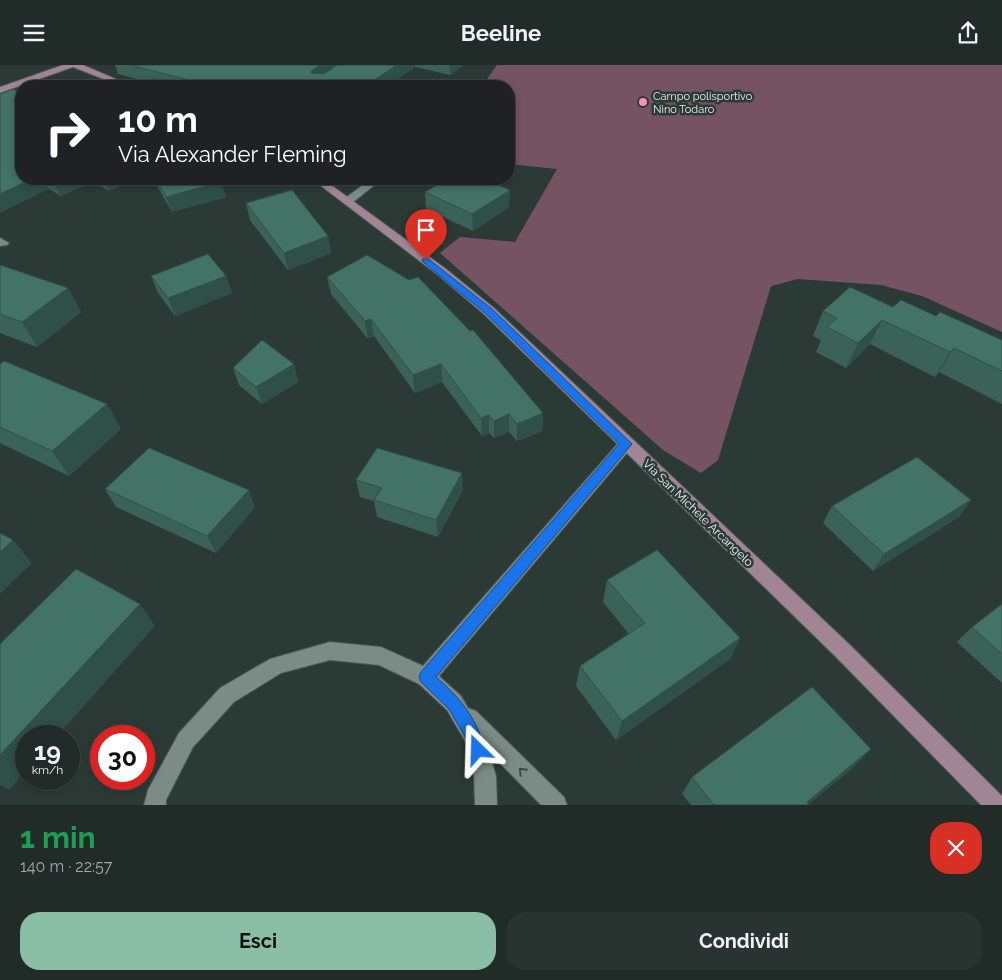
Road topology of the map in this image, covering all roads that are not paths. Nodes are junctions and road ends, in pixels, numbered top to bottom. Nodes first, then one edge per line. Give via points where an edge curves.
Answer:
1 (71, 65) edge
2 (76, 65) edge
3 (28, 80) edge
4 (113, 80) edge
5 (15, 85) edge
6 (0, 90) edge
7 (325, 185) edge
8 (369, 185) edge
9 (348, 201) junction
10 (626, 444) junction
11 (426, 677) junction
12 (454, 703) junction
13 (155, 805) edge
14 (486, 805) edge
15 (556, 805) edge
16 (996, 805) edge

1 - 3 main road
2 - 4 main road
5 - 6 main road
7 - 9 main road, Via San Michele Arcangelo
8 - 9 street
9 - 10 main road, Via San Michele Arcangelo via 489,311
10 - 11 street
10 - 16 main road, Via San Michele Arcangelo via 842,650
11 - 12 street
11 - 13 street via 381,656 330,651 277,665 227,695 186,740
12 - 14 street via 474,737 485,776
15 -> 12 street

